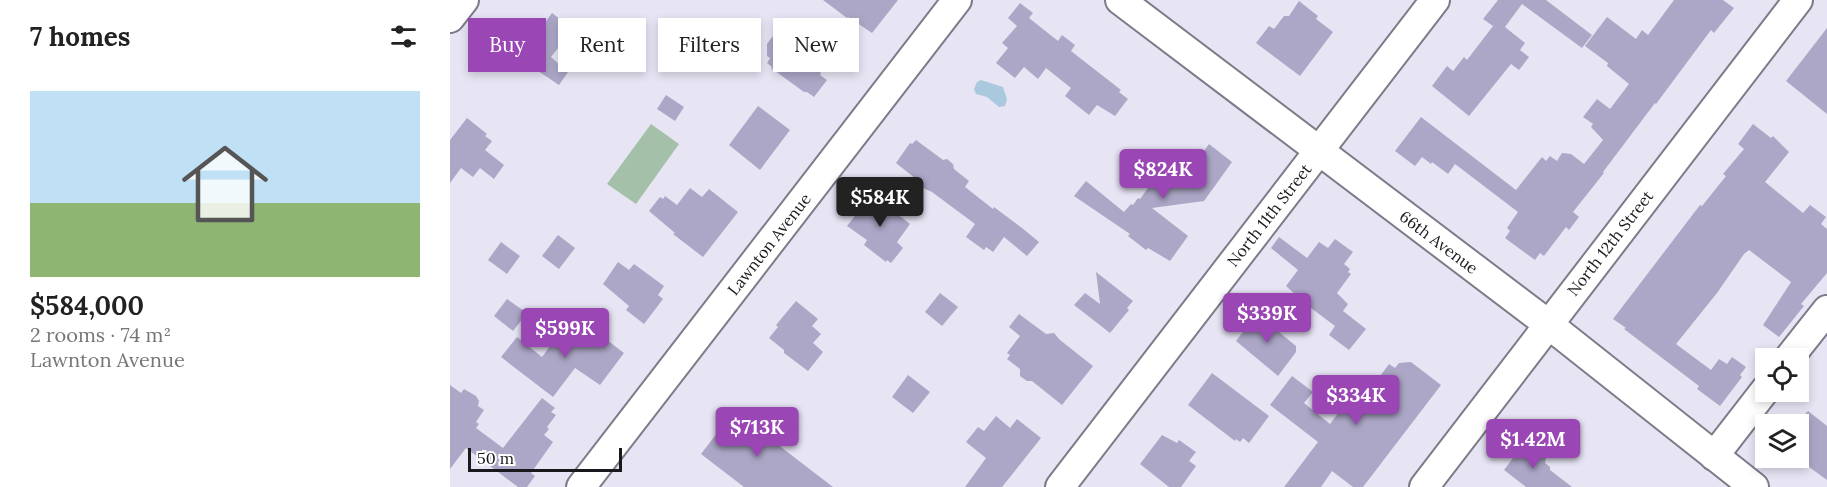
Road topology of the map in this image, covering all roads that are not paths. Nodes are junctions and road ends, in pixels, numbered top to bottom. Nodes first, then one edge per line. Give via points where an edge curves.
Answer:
1 (464, 0) edge
2 (957, 0) edge
3 (1120, 0) edge
4 (1435, 0) edge
5 (1798, 0) edge
6 (450, 18) edge
7 (1318, 151) junction
8 (1827, 310) edge
9 (1548, 324) junction
10 (1797, 348) edge
11 (1756, 402) edge
12 (1713, 456) junction
13 (581, 487) edge
14 (1060, 487) edge
15 (1424, 487) edge
16 (1754, 487) edge

1 - 6 street
2 - 13 street, Lawnton Avenue
3 - 7 street, 66th Avenue
4 - 7 street, North 11th Street
5 - 9 street, North 12th Street
7 - 9 street, 66th Avenue
7 - 14 street, North 11th Street
8 - 10 street
9 - 12 street, 66th Avenue
9 - 15 street, North 12th Street
11 - 12 street
12 - 16 street, 66th Avenue

